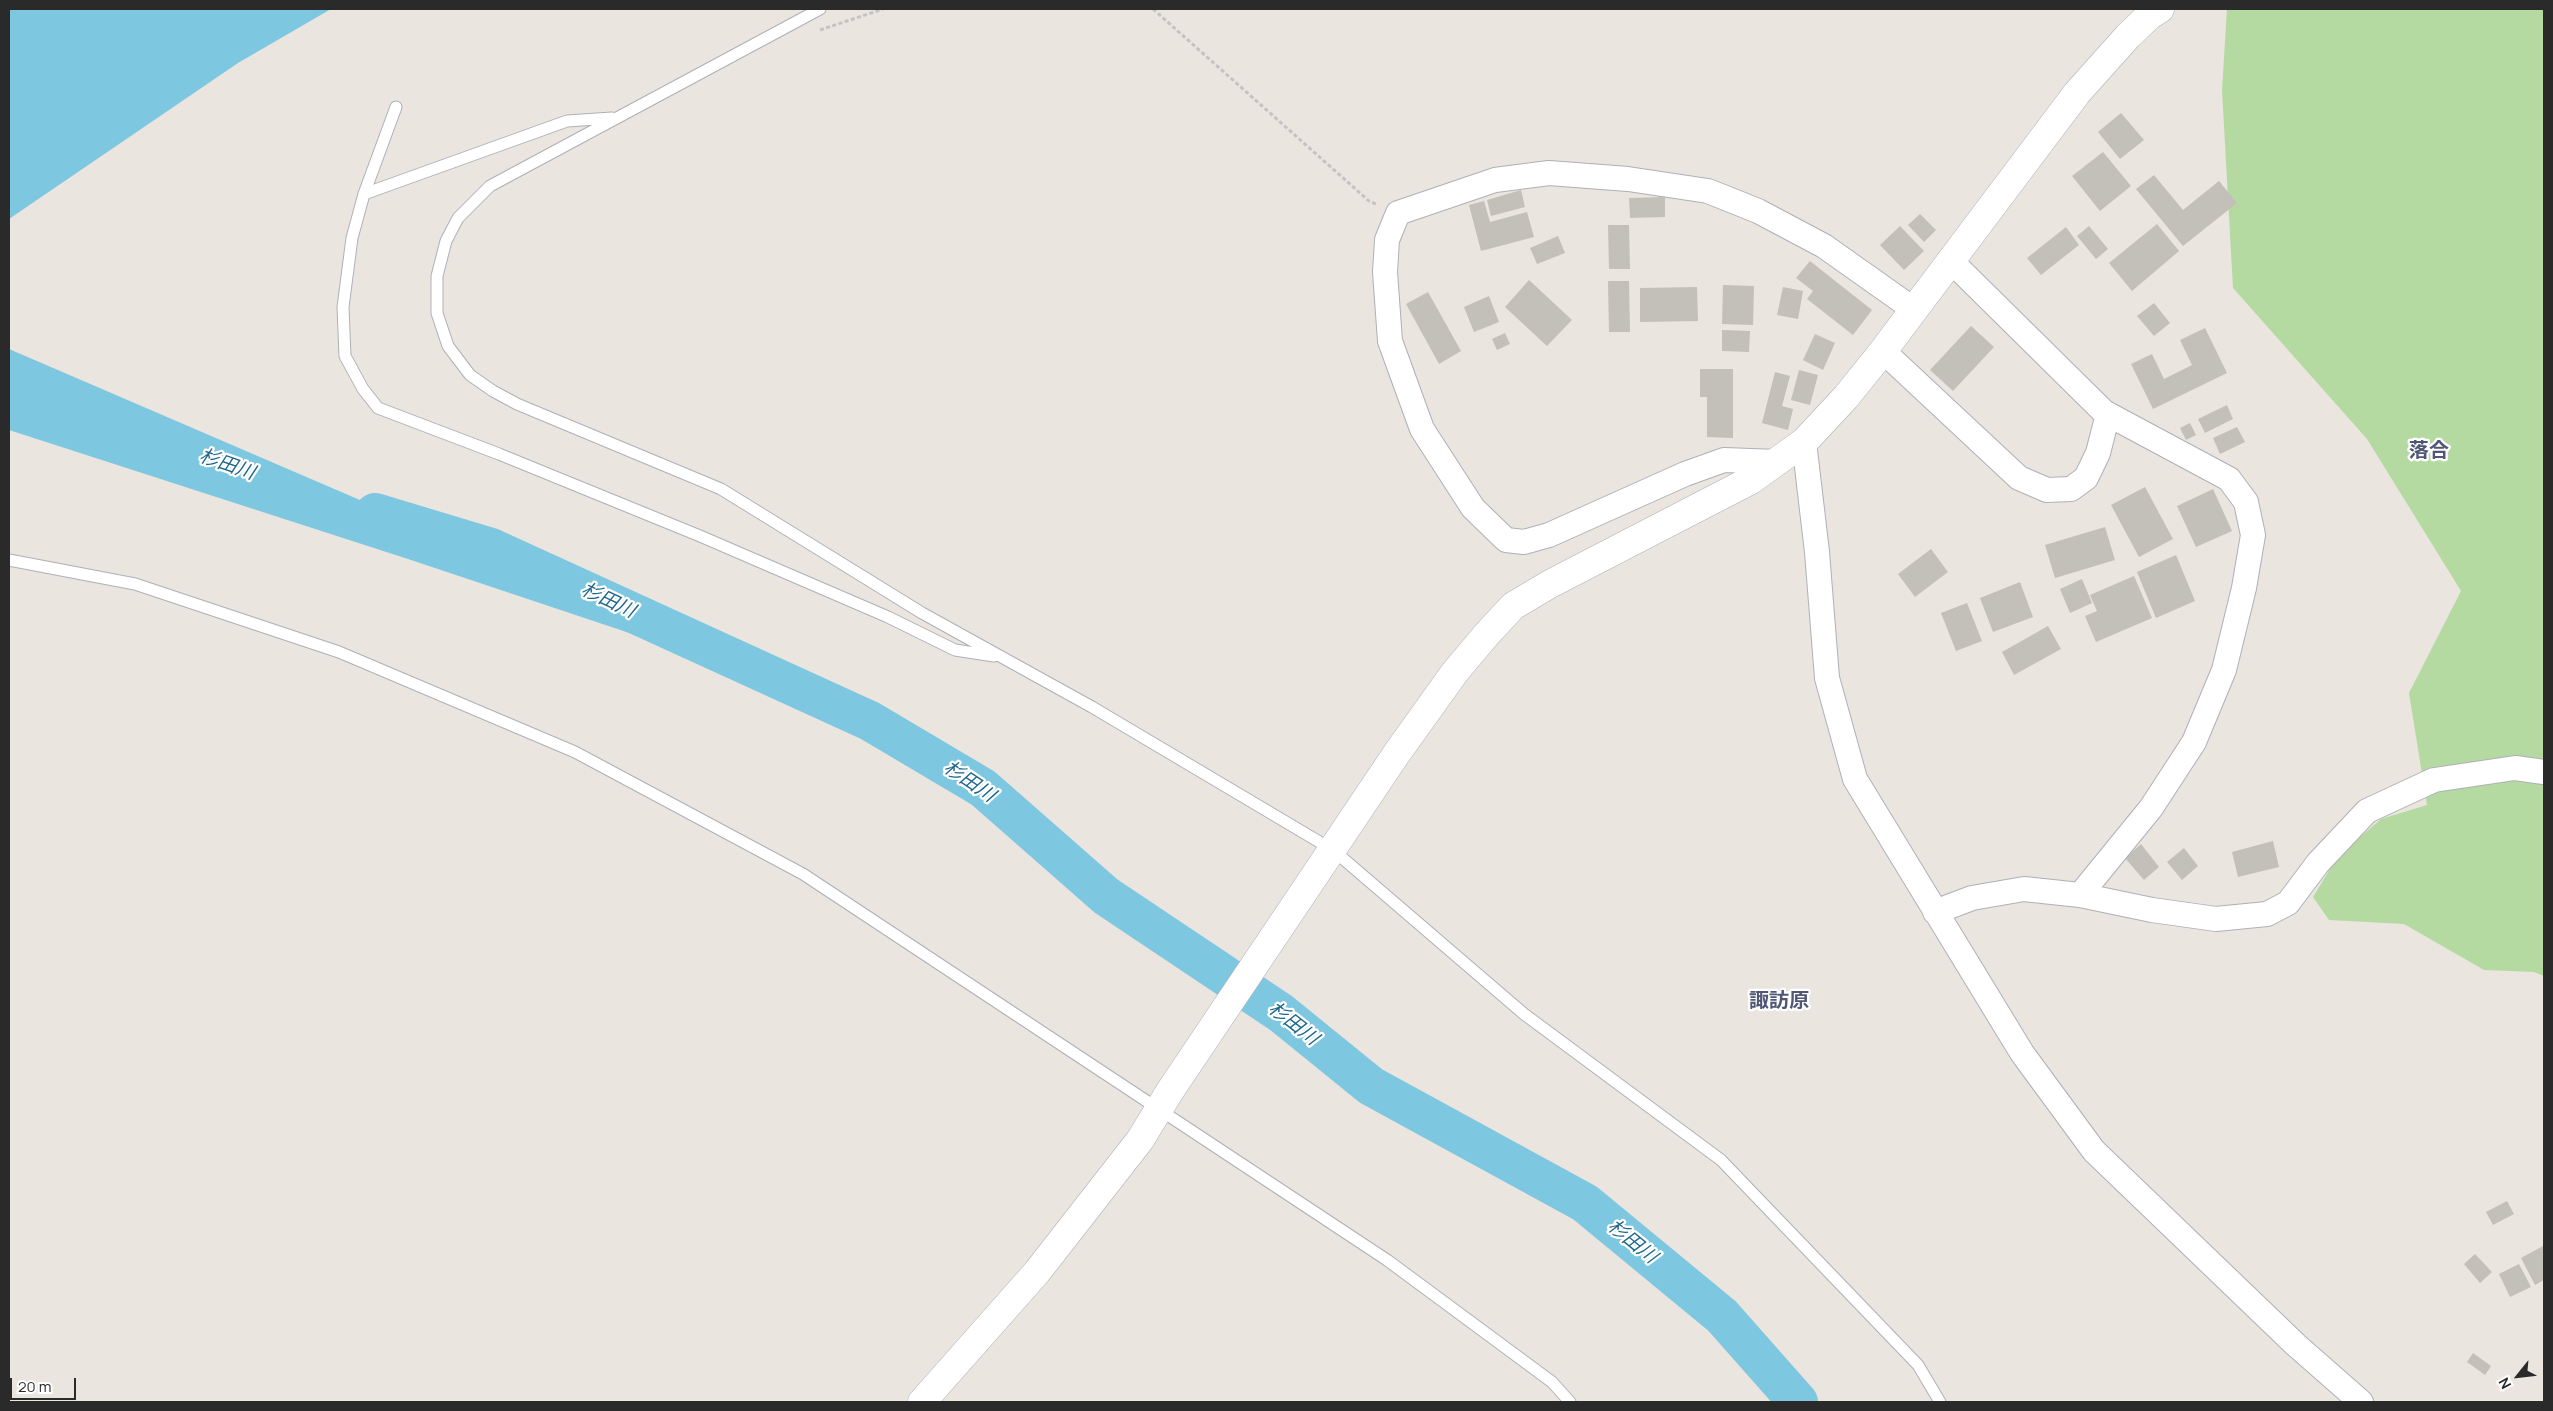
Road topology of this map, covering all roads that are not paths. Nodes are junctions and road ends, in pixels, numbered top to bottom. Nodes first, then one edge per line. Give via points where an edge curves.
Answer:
1 (820, 9) edge
2 (2160, 9) edge
3 (396, 107) dead end
4 (617, 118) junction
5 (364, 194) junction
6 (1950, 260) junction
7 (1914, 309) junction
8 (1882, 351) junction
9 (2108, 414) junction
10 (1804, 442) junction
11 (1778, 462) junction
12 (9, 560) edge
13 (1000, 657) junction
14 (2544, 772) edge
15 (1332, 850) junction
16 (2080, 895) junction
17 (1935, 912) junction
18 (1164, 1100) junction
19 (922, 1402) edge
20 (1570, 1402) edge
21 (1940, 1402) edge
22 (2361, 1402) edge

1 - 4 lane
2 - 6 street via 2128,36 2077,93
3 - 5 lane
4 - 5 lane via 567,121
4 - 13 lane via 490,186 458,218 446,241 438,276 437,313 448,346 470,374 493,391 721,489 922,613
5 - 13 lane via 352,238 343,307 345,356 378,408 700,536 888,617 955,650
6 - 7 street
6 - 9 street
7 - 8 street
7 - 11 street via 1824,246 1758,211 1708,191 1628,179 1550,173 1496,180 1398,213 1387,240 1385,272 1390,341 1422,429 1473,508 1506,540 1524,542 1549,535 1724,460
8 - 9 street via 2019,478 2047,490 2072,490 2086,478 2098,453
8 - 10 street via 1846,397
9 - 16 street via 2229,479 2246,502 2253,535 2224,670 2194,742 2151,808
10 - 11 street
10 - 17 street via 1827,678 1855,779
11 - 15 street via 1752,480 1513,606 1455,672
12 - 18 lane via 135,584 339,652 574,752 803,874
13 - 15 lane via 1092,707
14 - 16 street via 2515,768 2434,780 2367,811 2318,863 2288,903 2267,914 2216,919
15 - 18 street
15 - 21 lane via 1524,1014 1721,1160 1918,1365
16 - 17 street via 2024,889 1972,898
17 - 22 street via 2022,1053 2094,1151 2296,1345
18 - 19 street via 1140,1140 1037,1272
18 - 20 lane via 1552,1382

